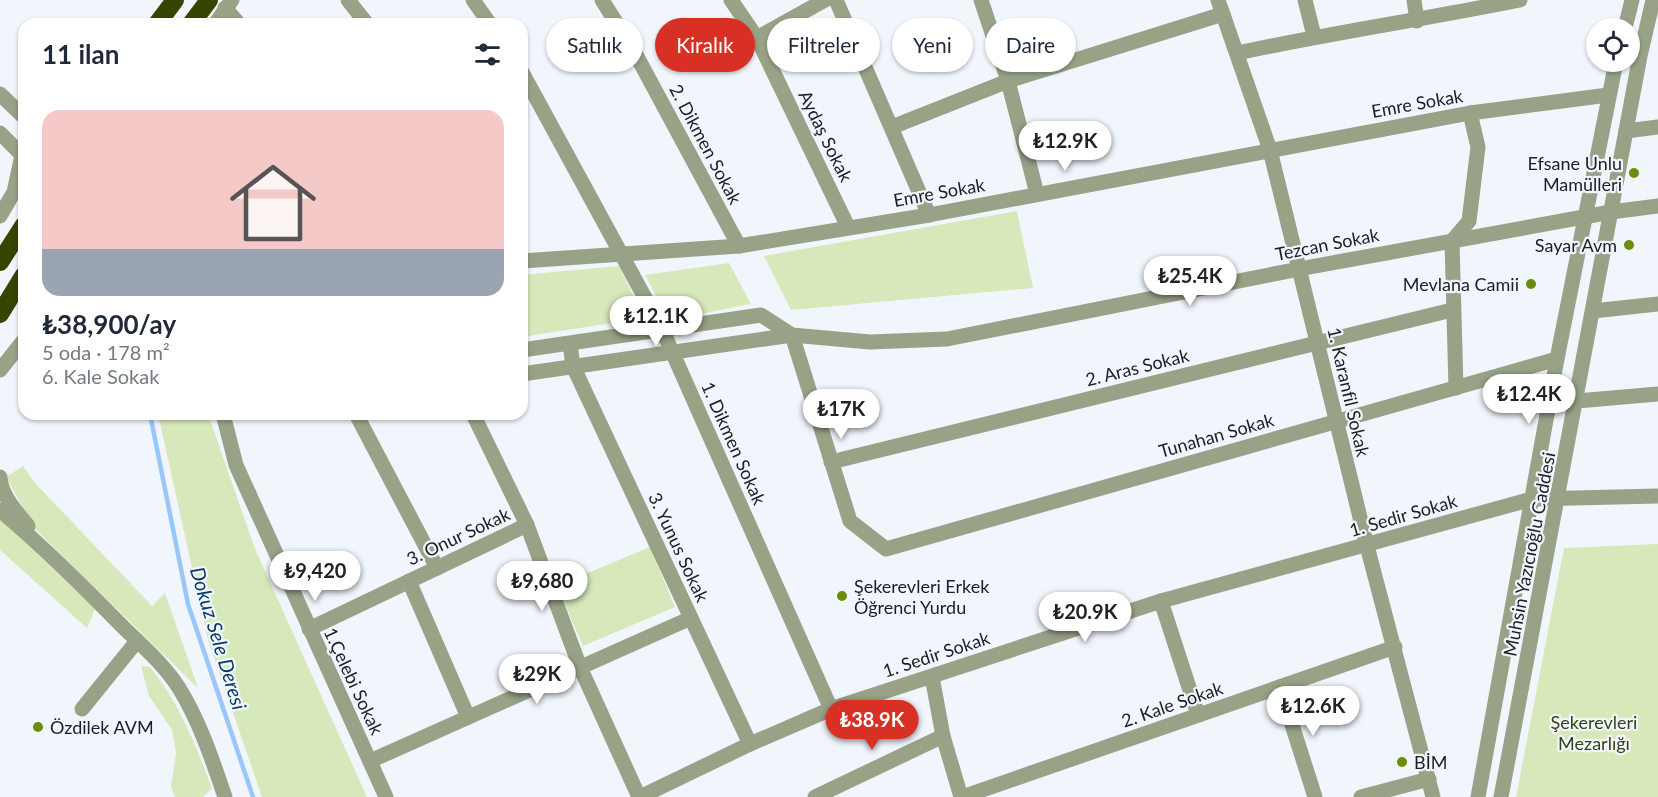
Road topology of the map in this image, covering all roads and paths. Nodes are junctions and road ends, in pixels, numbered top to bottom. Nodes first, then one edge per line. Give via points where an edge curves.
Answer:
1 (175, 0) edge
2 (348, 0) edge
3 (473, 0) edge
4 (602, 0) edge
5 (731, 0) edge
6 (825, 0) edge
7 (836, 0) edge
8 (981, 0) edge
9 (1305, 0) edge
10 (1414, 0) edge
11 (1632, 0) edge
12 (1653, 0) edge
13 (1514, 1) edge
14 (222, 3) edge
15 (1220, 7) edge
16 (162, 18) edge
17 (200, 18) edge
18 (217, 18) edge
19 (234, 18) edge
20 (362, 18) edge
21 (486, 18) edge
22 (1628, 18) edge
23 (1418, 21) junction
24 (1314, 36) junction
25 (757, 39) junction
26 (1237, 53) junction
27 (1614, 72) edge
28 (1008, 81) junction
29 (528, 83) edge
30 (0, 94) edge
31 (1608, 95) junction
32 (18, 111) edge
33 (1470, 113) junction
34 (892, 127) junction
35 (1658, 127) edge
36 (1626, 131) junction
37 (0, 133) edge
38 (1270, 150) junction
39 (18, 151) edge
40 (18, 176) edge
41 (1037, 195) junction
42 (1658, 206) edge
43 (1611, 212) junction
44 (929, 215) junction
45 (0, 216) edge
46 (1584, 216) junction
47 (848, 227) junction
48 (18, 234) edge
49 (1452, 241) junction
50 (739, 246) junction
51 (625, 256) junction
52 (528, 261) edge
53 (0, 262) edge
54 (1299, 268) junction
55 (18, 285) edge
56 (1658, 304) edge
57 (1452, 310) junction
58 (1593, 311) junction
59 (0, 314) edge
60 (662, 329) junction
61 (792, 335) junction
62 (1318, 343) junction
63 (570, 344) junction
64 (18, 348) edge
65 (528, 349) edge
66 (673, 352) junction
67 (1557, 359) junction
68 (573, 366) junction
69 (0, 370) edge
70 (528, 373) edge
71 (1456, 388) junction
72 (1658, 394) edge
73 (1577, 401) junction
74 (225, 420) edge
75 (359, 420) edge
76 (476, 420) edge
77 (1336, 422) junction
78 (831, 462) junction
79 (0, 477) edge
80 (1658, 496) edge
81 (1532, 499) junction
82 (1558, 500) junction
83 (0, 510) edge
84 (527, 525) junction
85 (1367, 546) junction
86 (47, 550) junction
87 (437, 568) junction
88 (409, 581) junction
89 (1161, 600) junction
90 (691, 618) junction
91 (309, 629) junction
92 (137, 641) junction
93 (1395, 647) junction
94 (580, 667) junction
95 (932, 677) junction
96 (1280, 687) junction
97 (82, 709) dead end
98 (831, 709) junction
99 (1198, 715) junction
100 (468, 717) junction
101 (943, 736) junction
102 (750, 744) junction
103 (370, 761) junction
104 (1429, 780) junction
105 (225, 797) edge
106 (387, 797) edge
107 (640, 797) edge
108 (815, 797) edge
109 (962, 797) edge
110 (1315, 797) edge
111 (1361, 797) edge
112 (1433, 797) edge
113 (1478, 797) edge
114 (1501, 797) edge

1 - 16 highway
2 - 20 street
3 - 21 street
4 - 50 street, 2. Dikmen Sokak via 634,51
5 - 25 street, Aydaş Sokak
6 - 25 street
7 - 34 street
8 - 28 street
9 - 24 street
10 - 23 street
11 - 22 street
12 - 36 street, Muhsin Yazıcıoğlu Caddesi
13 - 23 street
14 - 17 highway
14 - 18 street
14 - 19 street
15 - 26 street, 1. Karanfil Sokak
15 - 28 street
23 - 24 street
24 - 26 street
25 - 47 street, Aydaş Sokak
26 - 38 street, 1. Karanfil Sokak
27 - 31 street, Muhsin Yazıcıoğlu Caddesi
28 - 34 street
28 - 41 street
29 - 51 street, 1. Dikmen Sokak
30 - 32 street
31 - 33 street, Emre Sokak
31 - 46 street, Muhsin Yazıcıoğlu Caddesi
33 - 38 street, Emre Sokak
33 - 49 street via 1478,147 1469,221
34 - 44 street
35 - 36 street
36 - 43 street, Muhsin Yazıcıoğlu Caddesi
37 - 39 street
38 - 41 street, Emre Sokak
38 - 54 street, 1. Karanfil Sokak
40 - 45 street
41 - 44 street, Emre Sokak
42 - 43 street, Tezcan Sokak
43 - 46 street, Tezcan Sokak
43 - 58 street, Muhsin Yazıcıoğlu Caddesi
44 - 47 street, Emre Sokak
46 - 49 street, Tezcan Sokak
46 - 67 street, Muhsin Yazıcıoğlu Caddesi
47 - 50 street, Emre Sokak
48 - 53 highway
49 - 54 street, Tezcan Sokak
49 - 57 street
50 - 51 street, Emre Sokak
51 - 52 street, Emre Sokak
51 - 60 street, 1. Dikmen Sokak
54 - 61 street, Tezcan Sokak via 947,339 870,342
54 - 62 street, 1. Karanfil Sokak
55 - 59 highway
56 - 58 street
57 - 62 street, 2. Aras Sokak
57 - 71 street
58 - 73 street, Muhsin Yazıcıoğlu Caddesi
60 - 61 street via 761,315
60 - 63 street
60 - 66 street, 1. Dikmen Sokak
61 - 66 street
61 - 78 street
62 - 77 street, 1. Karanfil Sokak
62 - 78 street, 2. Aras Sokak
63 - 65 street
63 - 68 street, 3. Yunus Sokak
64 - 69 street
66 - 68 street
66 - 98 street, 1. Dikmen Sokak
67 - 71 street, Tunahan Sokak
67 - 81 street, Muhsin Yazıcıoğlu Caddesi
68 - 70 street
68 - 90 street, 3. Yunus Sokak
71 - 77 street, Tunahan Sokak
72 - 73 street
73 - 82 street, Muhsin Yazıcıoğlu Caddesi
74 - 91 street, 1.Çelebi Sokak via 236,465
75 - 87 street
76 - 84 street
77 - 78 street, Tunahan Sokak via 886,549 850,521
77 - 85 street, 1. Karanfil Sokak
79 - 86 street via 9,501
80 - 82 street, 1. Sedir Sokak
81 - 82 street, 1. Sedir Sokak
81 - 85 street, 1. Sedir Sokak
81 - 113 street, Muhsin Yazıcıoğlu Caddesi
82 - 114 street, Muhsin Yazıcıoğlu Caddesi
83 - 86 street
84 - 87 street, 3. Onur Sokak
84 - 94 street
85 - 89 street, 1. Sedir Sokak
85 - 93 street, 1. Karanfil Sokak
86 - 92 street
87 - 88 street, 3. Onur Sokak
88 - 91 street, 3. Onur Sokak
88 - 100 street
89 - 95 street, 1. Sedir Sokak
89 - 99 street
90 - 94 street
90 - 102 street, 3. Yunus Sokak
91 - 103 street, 1.Çelebi Sokak
92 - 97 street
92 - 105 street via 178,687 206,742
93 - 96 street, 2. Kale Sokak
93 - 104 street, 1. Karanfil Sokak
94 - 100 street
94 - 107 street
95 - 98 street, 1. Sedir Sokak
95 - 101 street
96 - 99 street, 2. Kale Sokak
96 - 110 street
98 - 102 street, 1. Sedir Sokak
99 - 109 street, 2. Kale Sokak
100 - 103 street
101 - 108 street
101 - 109 street
102 - 107 street, 1. Sedir Sokak
103 - 106 street, 1.Çelebi Sokak
104 - 111 street
104 - 112 street, 1. Karanfil Sokak

